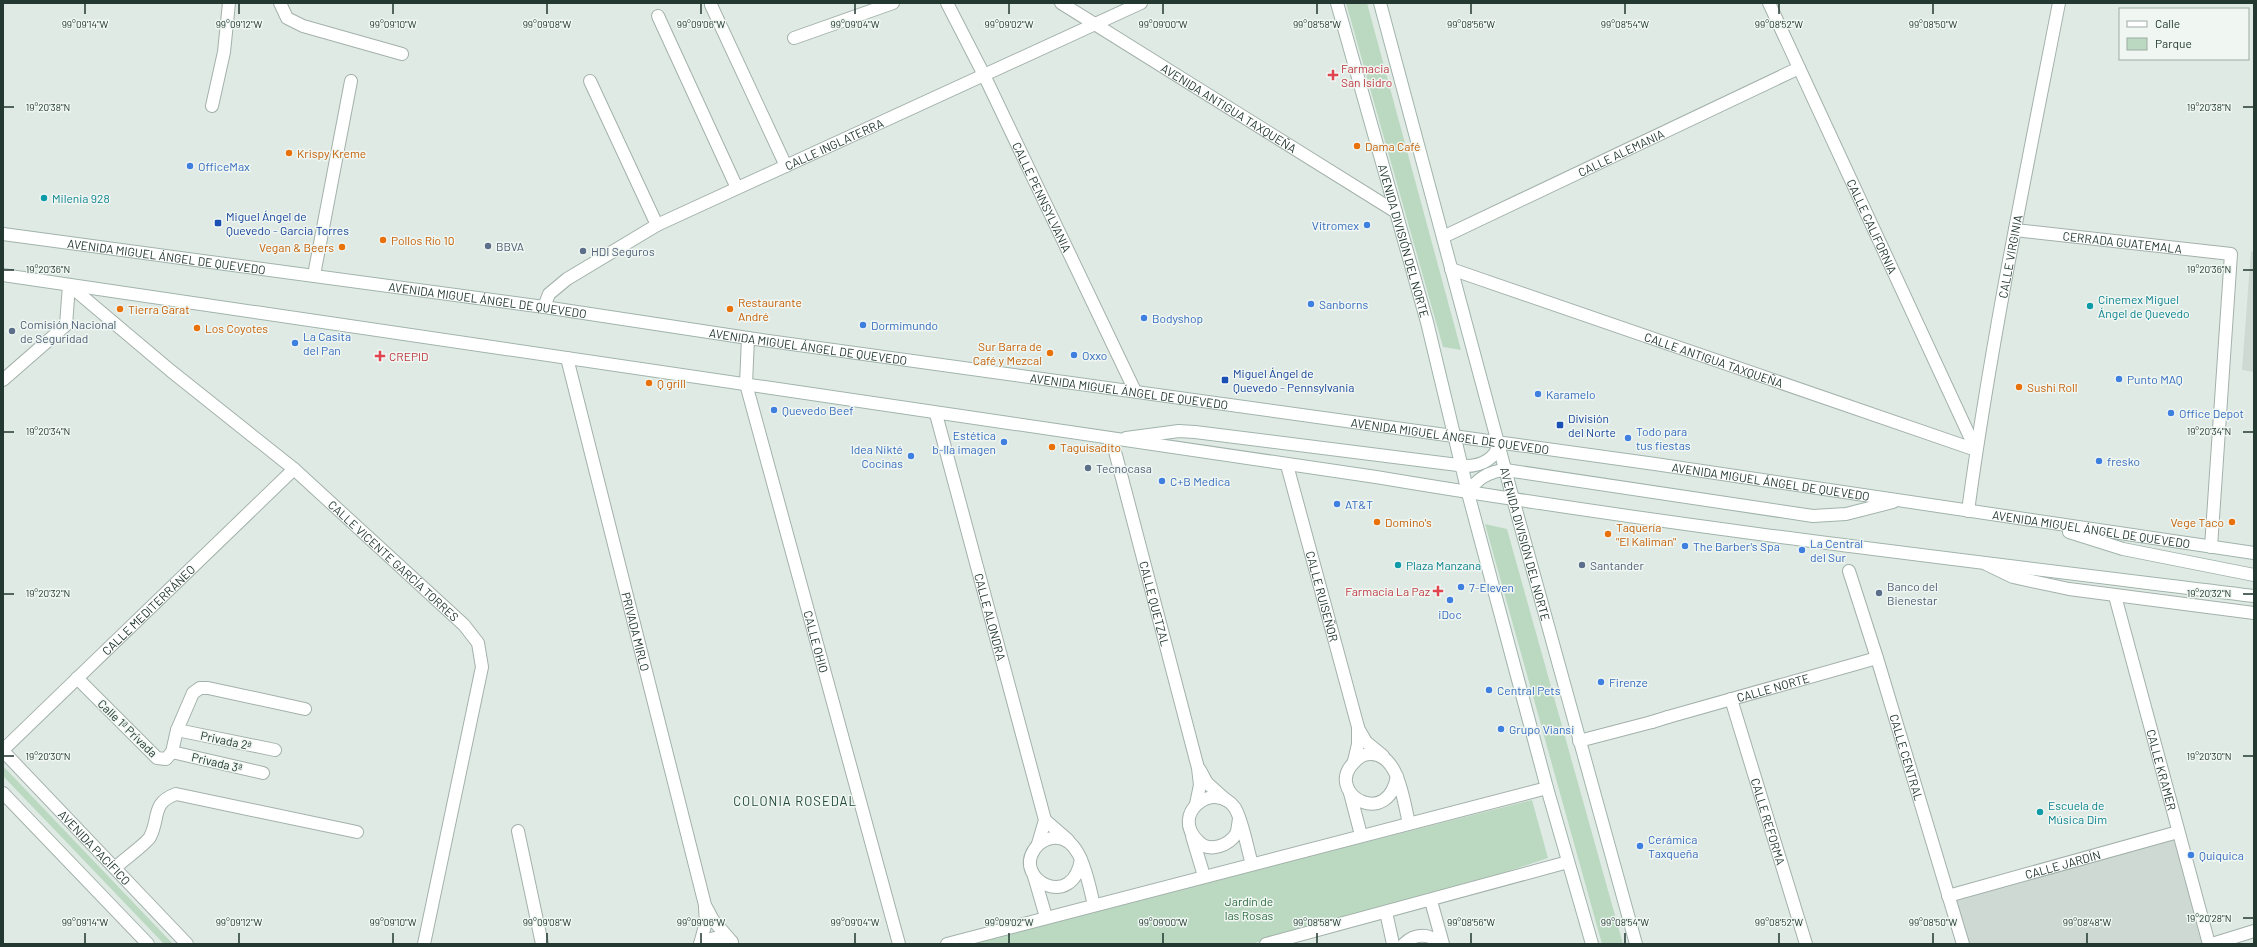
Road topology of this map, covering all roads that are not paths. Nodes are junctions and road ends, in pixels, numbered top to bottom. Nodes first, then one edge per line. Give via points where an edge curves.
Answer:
1 (229, 3) edge
2 (280, 3) edge
3 (893, 3) edge
4 (947, 3) edge
5 (1061, 3) edge
6 (1141, 3) edge
7 (1337, 3) edge
8 (1380, 3) edge
9 (1768, 3) edge
10 (2059, 3) edge
11 (711, 4) dead end
12 (658, 16) dead end
13 (1094, 25) junction
14 (794, 38) dead end
15 (402, 54) dead end
16 (1799, 68) junction
17 (984, 75) junction
18 (351, 81) dead end
19 (590, 81) dead end
20 (212, 106) dead end
21 (786, 166) junction
22 (737, 188) junction
23 (1396, 212) junction
24 (657, 225) junction
25 (2015, 230) junction
26 (3, 234) edge
27 (1443, 237) junction
28 (1452, 269) junction
29 (3, 275) edge
30 (314, 275) junction
31 (69, 285) junction
32 (544, 307) junction
33 (748, 338) junction
34 (567, 358) junction
35 (3, 380) edge
36 (746, 384) junction
37 (1135, 391) junction
38 (936, 414) junction
39 (1456, 438) junction
40 (1112, 440) junction
41 (1499, 443) junction
42 (1976, 450) junction
43 (1287, 465) junction
44 (1462, 465) junction
45 (294, 469) junction
46 (1506, 470) junction
47 (1468, 493) junction
48 (1513, 499) junction
49 (1898, 500) junction
50 (1968, 511) junction
51 (2029, 520) junction
52 (2211, 547) junction
53 (2254, 553) edge
54 (1981, 562) junction
55 (1849, 571) dead end
56 (2254, 575) edge
57 (2115, 596) junction
58 (2254, 596) edge
59 (2254, 613) edge
60 (1877, 658) junction
61 (77, 678) junction
62 (1731, 699) junction
63 (305, 709) dead end
64 (1358, 727) junction
65 (177, 730) junction
66 (1579, 741) junction
67 (3, 750) edge
68 (275, 750) dead end
69 (172, 752) junction
70 (1385, 758) junction
71 (1354, 761) junction
72 (1198, 768) junction
73 (263, 773) dead end
74 (1397, 776) junction
75 (1546, 788) junction
76 (1349, 792) junction
77 (3, 793) edge
78 (1227, 801) junction
79 (1196, 804) junction
80 (1239, 819) junction
81 (1045, 820) junction
82 (1409, 823) junction
83 (518, 831) dead end
84 (356, 832) dead end
85 (2178, 832) junction
86 (1191, 834) junction
87 (1361, 835) junction
88 (1069, 841) junction
89 (1038, 844) junction
90 (1081, 859) junction
91 (1568, 862) junction
92 (1252, 864) junction
93 (115, 868) junction
94 (1033, 875) junction
95 (1204, 876) junction
96 (1948, 896) junction
97 (1431, 900) junction
98 (705, 905) junction
99 (1094, 905) junction
100 (1386, 912) junction
101 (1046, 917) junction
102 (2254, 931) edge
103 (732, 942) edge
104 (543, 943) edge
105 (148, 944) edge
106 (187, 944) edge
107 (424, 944) edge
108 (700, 944) edge
109 (899, 944) edge
110 (947, 944) edge
111 (1266, 944) edge
112 (1393, 944) edge
113 (1404, 944) edge
114 (1442, 944) edge
115 (1592, 944) edge
116 (1636, 944) edge
117 (1806, 944) edge
118 (1962, 944) edge
119 (2209, 944) edge
120 (2212, 944) edge

1 - 20 street via 224,52
2 - 15 street via 287,18 303,26
3 - 14 street
4 - 17 street, CALLE PENNSYLVANIA
5 - 13 street, AVENIDA ANTIGUA TAXQUEÑA
6 - 13 street, CALLE INGLATERRA
7 - 23 street, AVENIDA DIVISIÓN DEL NORTE
8 - 27 street, AVENIDA DIVISIÓN DEL NORTE
9 - 16 street, CALLE CALIFORNIA
10 - 25 street, CALLE VIRGINIA
11 - 21 street
12 - 22 street
13 - 17 street, CALLE INGLATERRA
13 - 23 street, AVENIDA ANTIGUA TAXQUEÑA
16 - 27 street, CALLE ALEMANIA
16 - 42 street, CALLE CALIFORNIA
17 - 21 street, CALLE INGLATERRA
17 - 37 street, CALLE PENNSYLVANIA
18 - 30 street
19 - 24 street
21 - 22 street, CALLE INGLATERRA
22 - 24 street, CALLE INGLATERRA
23 - 39 street, AVENIDA DIVISIÓN DEL NORTE
24 - 32 street, CALLE INGLATERRA via 567,279 549,294
25 - 42 street, CALLE VIRGINIA
25 - 52 street, CERRADA GUATEMALA via 2231,254
26 - 30 street, AVENIDA MIGUEL ÁNGEL DE QUEVEDO
27 - 28 street, AVENIDA DIVISIÓN DEL NORTE
28 - 41 street, AVENIDA DIVISIÓN DEL NORTE
28 - 42 street, CALLE ANTIGUA TAXQUEÑA
29 - 31 street
30 - 32 street, AVENIDA MIGUEL ÁNGEL DE QUEVEDO
31 - 34 street
31 - 35 street via 66,325
31 - 45 street, CALLE VICENTE GARCÍA TORRES via 171,371
32 - 33 street, AVENIDA MIGUEL ÁNGEL DE QUEVEDO
33 - 36 street, CALLE OHIO
33 - 37 street, AVENIDA MIGUEL ÁNGEL DE QUEVEDO
34 - 36 street
34 - 98 street, PRIVADA MIRLO
36 - 38 street
36 - 109 street, CALLE OHIO
37 - 39 street, AVENIDA MIGUEL ÁNGEL DE QUEVEDO
38 - 40 street
38 - 81 street, CALLE ALONDRA
39 - 41 street, AVENIDA MIGUEL ÁNGEL DE QUEVEDO
39 - 44 street, AVENIDA DIVISIÓN DEL NORTE
40 - 43 street
40 - 44 street via 1173,431 1195,432
40 - 72 street, CALLE QUETZAL
41 - 44 street via 1496,452 1485,462 1474,466
41 - 46 street, AVENIDA DIVISIÓN DEL NORTE
41 - 49 street, AVENIDA MIGUEL ÁNGEL DE QUEVEDO
42 - 50 street, CALLE VIRGINIA
43 - 47 street
43 - 64 street, CALLE RUISEÑOR
44 - 47 street, AVENIDA DIVISIÓN DEL NORTE
45 - 61 street, CALLE MEDITERRÁNEO
45 - 107 street, CALLE VICENTE GARCÍA TORRES via 464,625 478,643 482,667
46 - 47 street via 1485,475
46 - 48 street, AVENIDA DIVISIÓN DEL NORTE
46 - 49 street via 1813,516 1846,514
47 - 48 street
47 - 75 street, AVENIDA DIVISIÓN DEL NORTE
48 - 54 street via 1841,546
48 - 66 street, AVENIDA DIVISIÓN DEL NORTE
49 - 50 street, AVENIDA MIGUEL ÁNGEL DE QUEVEDO
50 - 51 street, AVENIDA MIGUEL ÁNGEL DE QUEVEDO
51 - 52 street, AVENIDA MIGUEL ÁNGEL DE QUEVEDO
51 - 56 street via 2124,549
52 - 53 street, AVENIDA MIGUEL ÁNGEL DE QUEVEDO
54 - 57 street via 2013,577
54 - 58 street
55 - 60 street, CALLE CENTRAL
57 - 59 street
57 - 85 street, CALLE KRAMER
60 - 62 street, CALLE NORTE
60 - 96 street, CALLE CENTRAL
61 - 67 street, CALLE MEDITERRÁNEO
61 - 69 street, Calle 1ª Privada via 157,758 166,759
62 - 66 street, CALLE NORTE
62 - 117 street, CALLE REFORMA
63 - 65 street, Calle 1ª Privada via 200,688 193,693
64 - 70 street, CALLE RUISEÑOR via 1366,742
64 - 71 street, CALLE RUISEÑOR
65 - 68 street, Privada 2ª
65 - 69 street, Calle 1ª Privada
66 - 116 street, AVENIDA DIVISIÓN DEL NORTE
67 - 93 street, AVENIDA PACÍFICO
69 - 73 street, Privada 3ª
70 - 71 street via 1374,754 1363,755
70 - 74 street via 1393,766
71 - 76 street via 1348,770 1346,781
72 - 78 street, CALLE QUETZAL via 1207,783
72 - 79 street, CALLE QUETZAL via 1200,786
74 - 76 street via 1394,790 1386,800 1372,804 1359,801
74 - 82 street
75 - 82 street
75 - 91 street, AVENIDA DIVISIÓN DEL NORTE
76 - 87 street
77 - 105 street
78 - 79 street via 1211,798
78 - 80 street via 1235,809
79 - 86 street via 1189,818
80 - 86 street via 1236,832 1228,843 1214,847 1201,844
80 - 92 street
81 - 88 street
81 - 89 street
82 - 87 street
83 - 104 street
84 - 93 street via 176,794 161,802 150,838
85 - 96 street, CALLE JARDÍN
85 - 119 street, CALLE KRAMER
86 - 95 street
87 - 92 street
88 - 89 street via 1053,838
88 - 90 street via 1077,849
89 - 94 street via 1030,864
90 - 94 street via 1079,873 1070,884 1057,888 1043,884
90 - 99 street
91 - 97 street
91 - 115 street, AVENIDA DIVISIÓN DEL NORTE
92 - 95 street
93 - 106 street, AVENIDA PACÍFICO
94 - 101 street
95 - 99 street
96 - 118 street, CALLE CENTRAL
97 - 100 street
97 - 114 street
98 - 103 street, PRIVADA MIRLO via 713,920
98 - 108 street, PRIVADA MIRLO via 706,922
99 - 101 street
100 - 111 street
100 - 112 street
101 - 110 street
102 - 120 street
103 - 108 street via 720,937 709,938
113 - 114 street via 1414,937 1425,936

